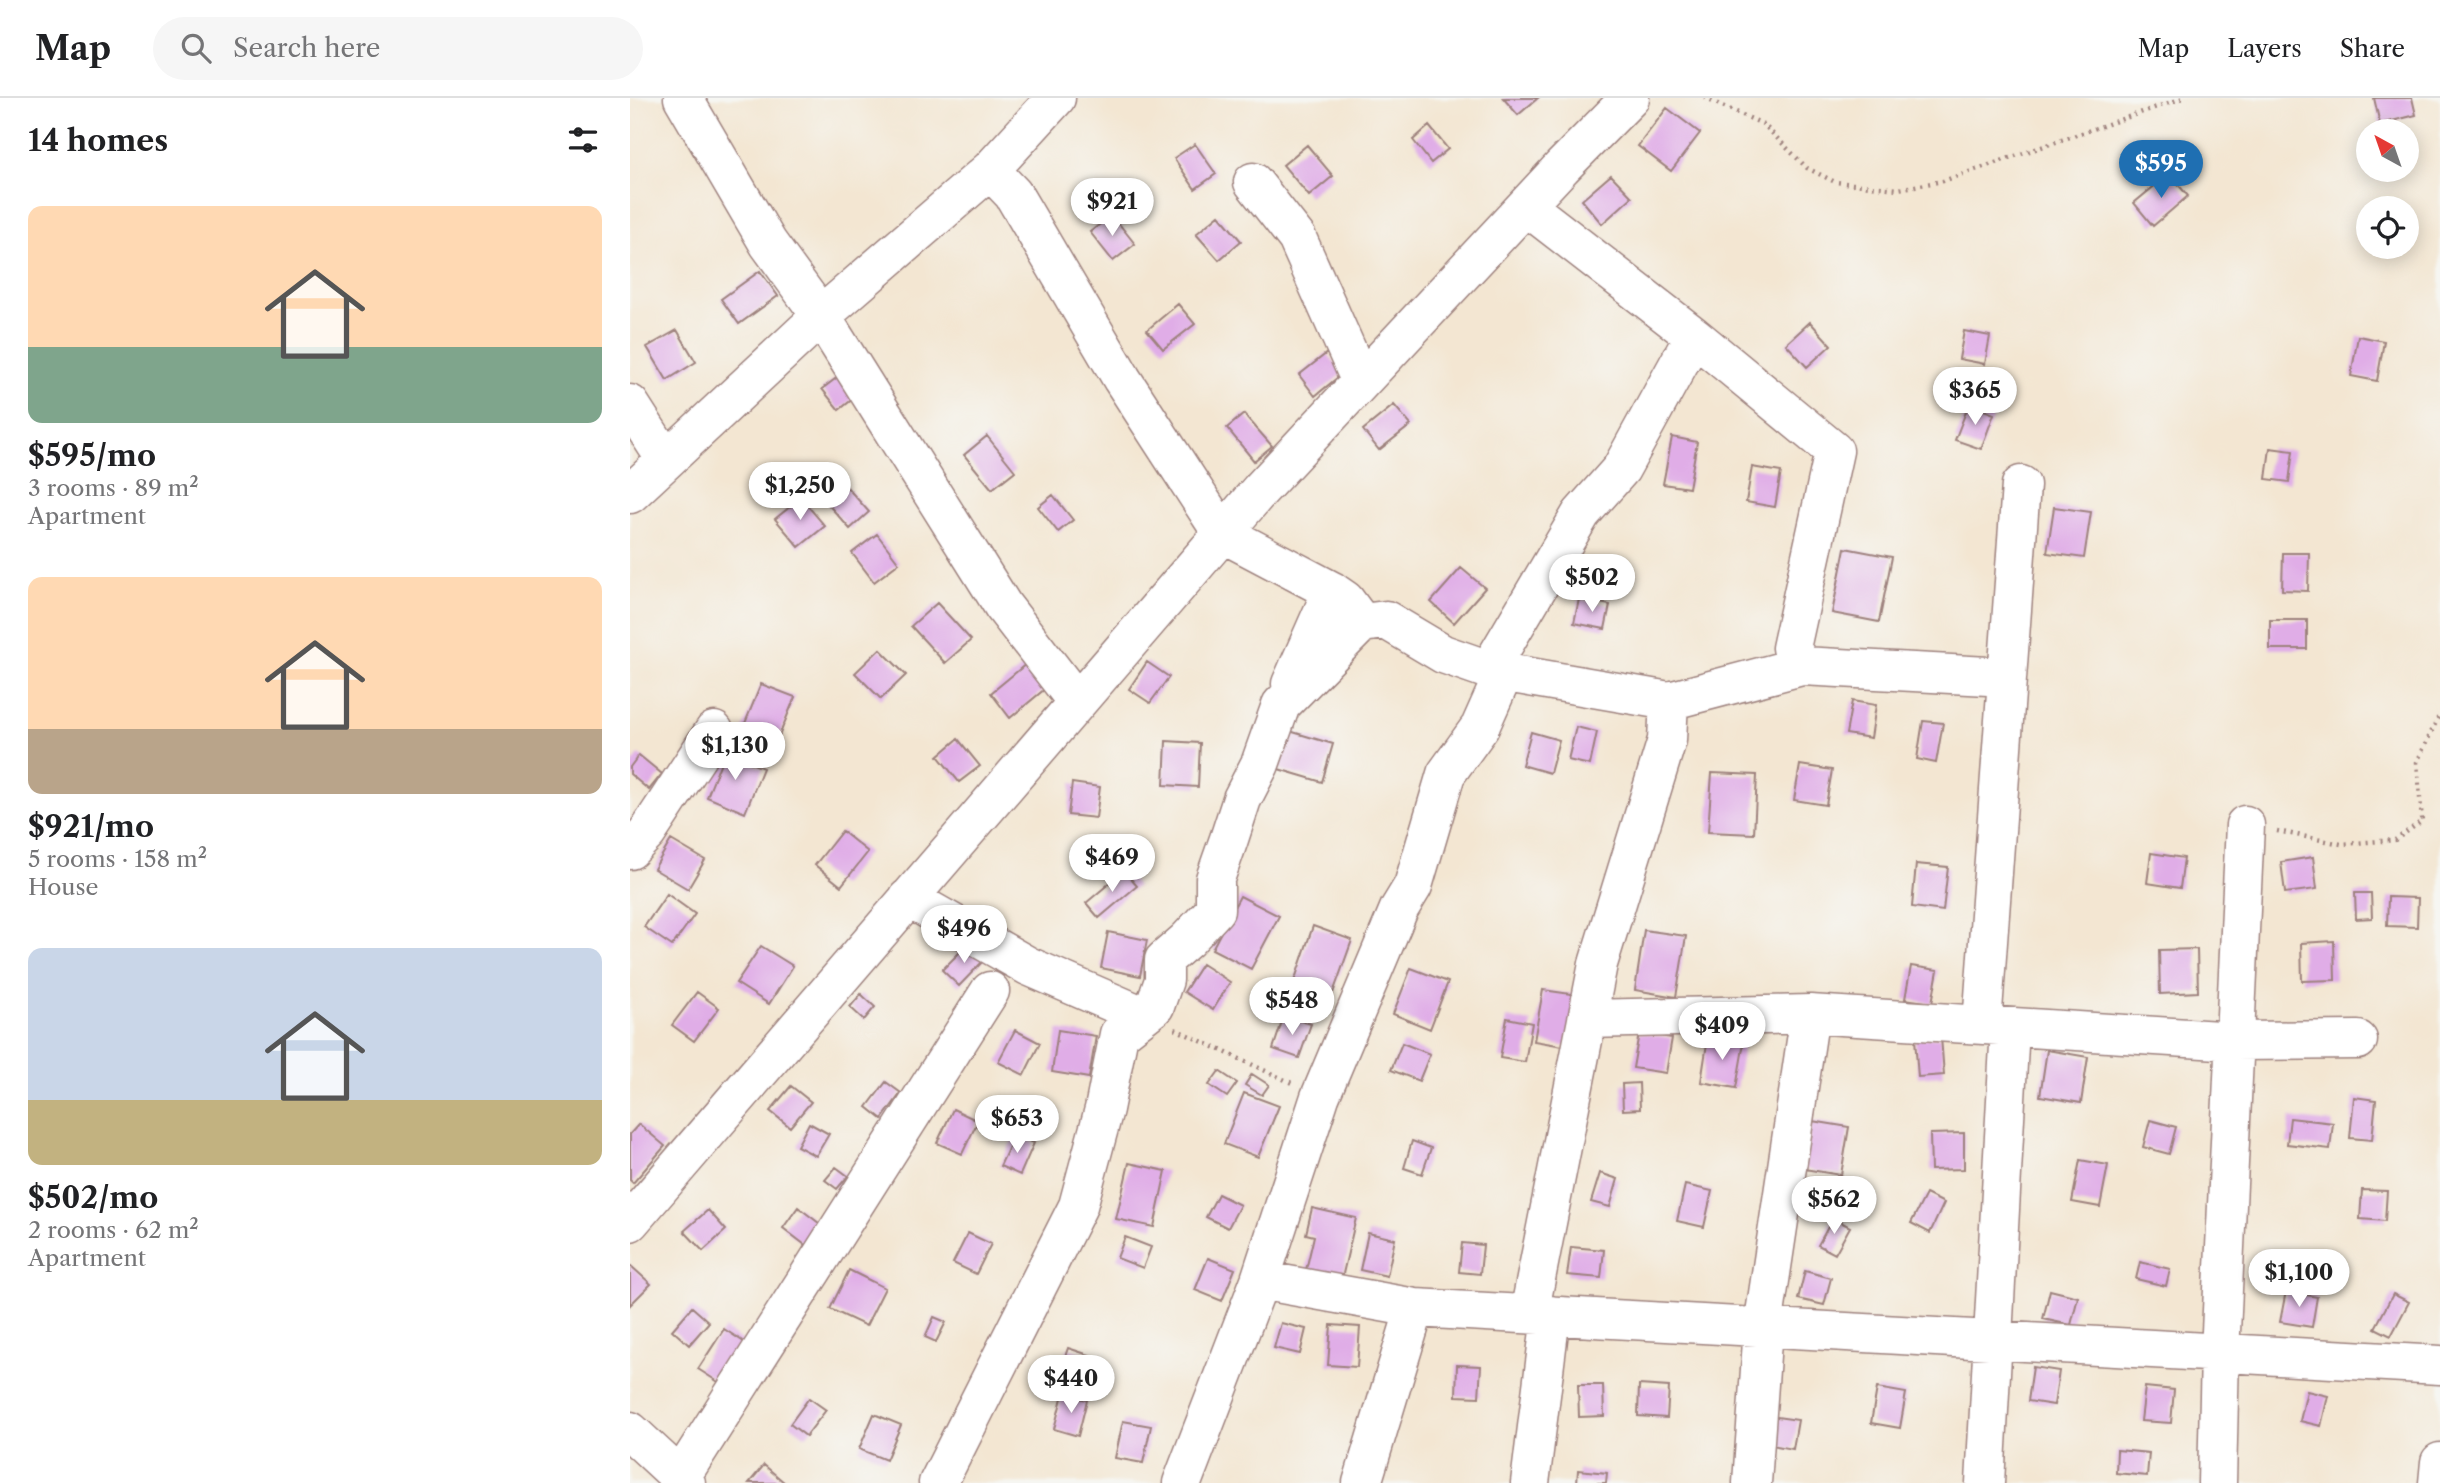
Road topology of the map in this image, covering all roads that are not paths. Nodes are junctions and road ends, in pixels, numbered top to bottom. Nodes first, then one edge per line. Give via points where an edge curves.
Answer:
1 (683, 98) edge
2 (1056, 98) edge
3 (1630, 98) edge
4 (990, 170) junction
5 (1253, 183) dead end
6 (1525, 206) junction
7 (821, 316) junction
8 (1694, 336) junction
9 (1361, 382) junction
10 (630, 404) edge
11 (666, 460) junction
12 (2021, 485) dead end
13 (630, 494) edge
14 (1222, 533) junction
15 (1332, 591) junction
16 (1362, 623) junction
17 (1802, 666) junction
18 (1489, 670) junction
19 (2007, 677) junction
20 (1669, 701) junction
21 (1077, 702) junction
22 (1281, 705) junction
23 (715, 731) dead end
24 (2245, 825) road end
25 (630, 850) edge
26 (908, 898) junction
27 (990, 992) dead end
28 (1810, 1014) junction
29 (1141, 1015) junction
30 (1587, 1019) junction
31 (1996, 1026) junction
32 (2358, 1040) dead end
33 (2235, 1041) junction
34 (630, 1222) edge
35 (1260, 1280) junction
36 (1415, 1307) junction
37 (1540, 1315) junction
38 (1763, 1327) junction
39 (1991, 1340) junction
40 (2220, 1353) junction
41 (2440, 1365) edge
42 (630, 1431) edge
43 (2440, 1462) edge
44 (680, 1481) edge
45 (938, 1483) edge
46 (1182, 1483) edge
47 (1362, 1483) edge
48 (1530, 1483) edge
49 (1752, 1483) edge
50 (1985, 1483) edge
51 (2217, 1483) edge
52 (2438, 1483) edge

1 - 7 street via 768,243
2 - 4 street
3 - 6 street
4 - 7 street
4 - 14 street via 1013,194 1122,379
5 - 9 street via 1297,239
6 - 8 street
6 - 9 street
7 - 11 street
7 - 21 street via 1003,606
8 - 17 street via 1834,451 1791,648
8 - 18 street via 1621,469 1581,514
9 - 14 street
10 - 11 street
11 - 13 street
12 - 19 street
14 - 15 street
14 - 21 street
15 - 16 street
15 - 22 street
16 - 18 street via 1386,620 1443,654
16 - 22 street
17 - 19 street
17 - 20 street
18 - 20 street
18 - 35 street via 1500,682 1480,727 1446,774 1413,886 1399,909 1320,1097
19 - 31 street
20 - 30 street via 1667,740 1598,964
21 - 26 street
22 - 29 street via 1219,869 1215,910 1164,960 1164,980 1154,1006
23 - 25 street via 648,833
24 - 33 street
26 - 29 street via 1028,966
26 - 34 street
27 - 44 street
28 - 30 street
28 - 31 street
28 - 38 street
29 - 45 street via 1119,1034 1078,1206
30 - 37 street
31 - 33 street
31 - 39 street
32 - 33 street
33 - 40 street
35 - 36 street
35 - 46 street
36 - 37 street
36 - 47 street
37 - 38 street
37 - 48 street
38 - 39 street
38 - 49 street
39 - 40 street
39 - 50 street
40 - 41 street
40 - 51 street
42 - 44 street
43 - 52 street

